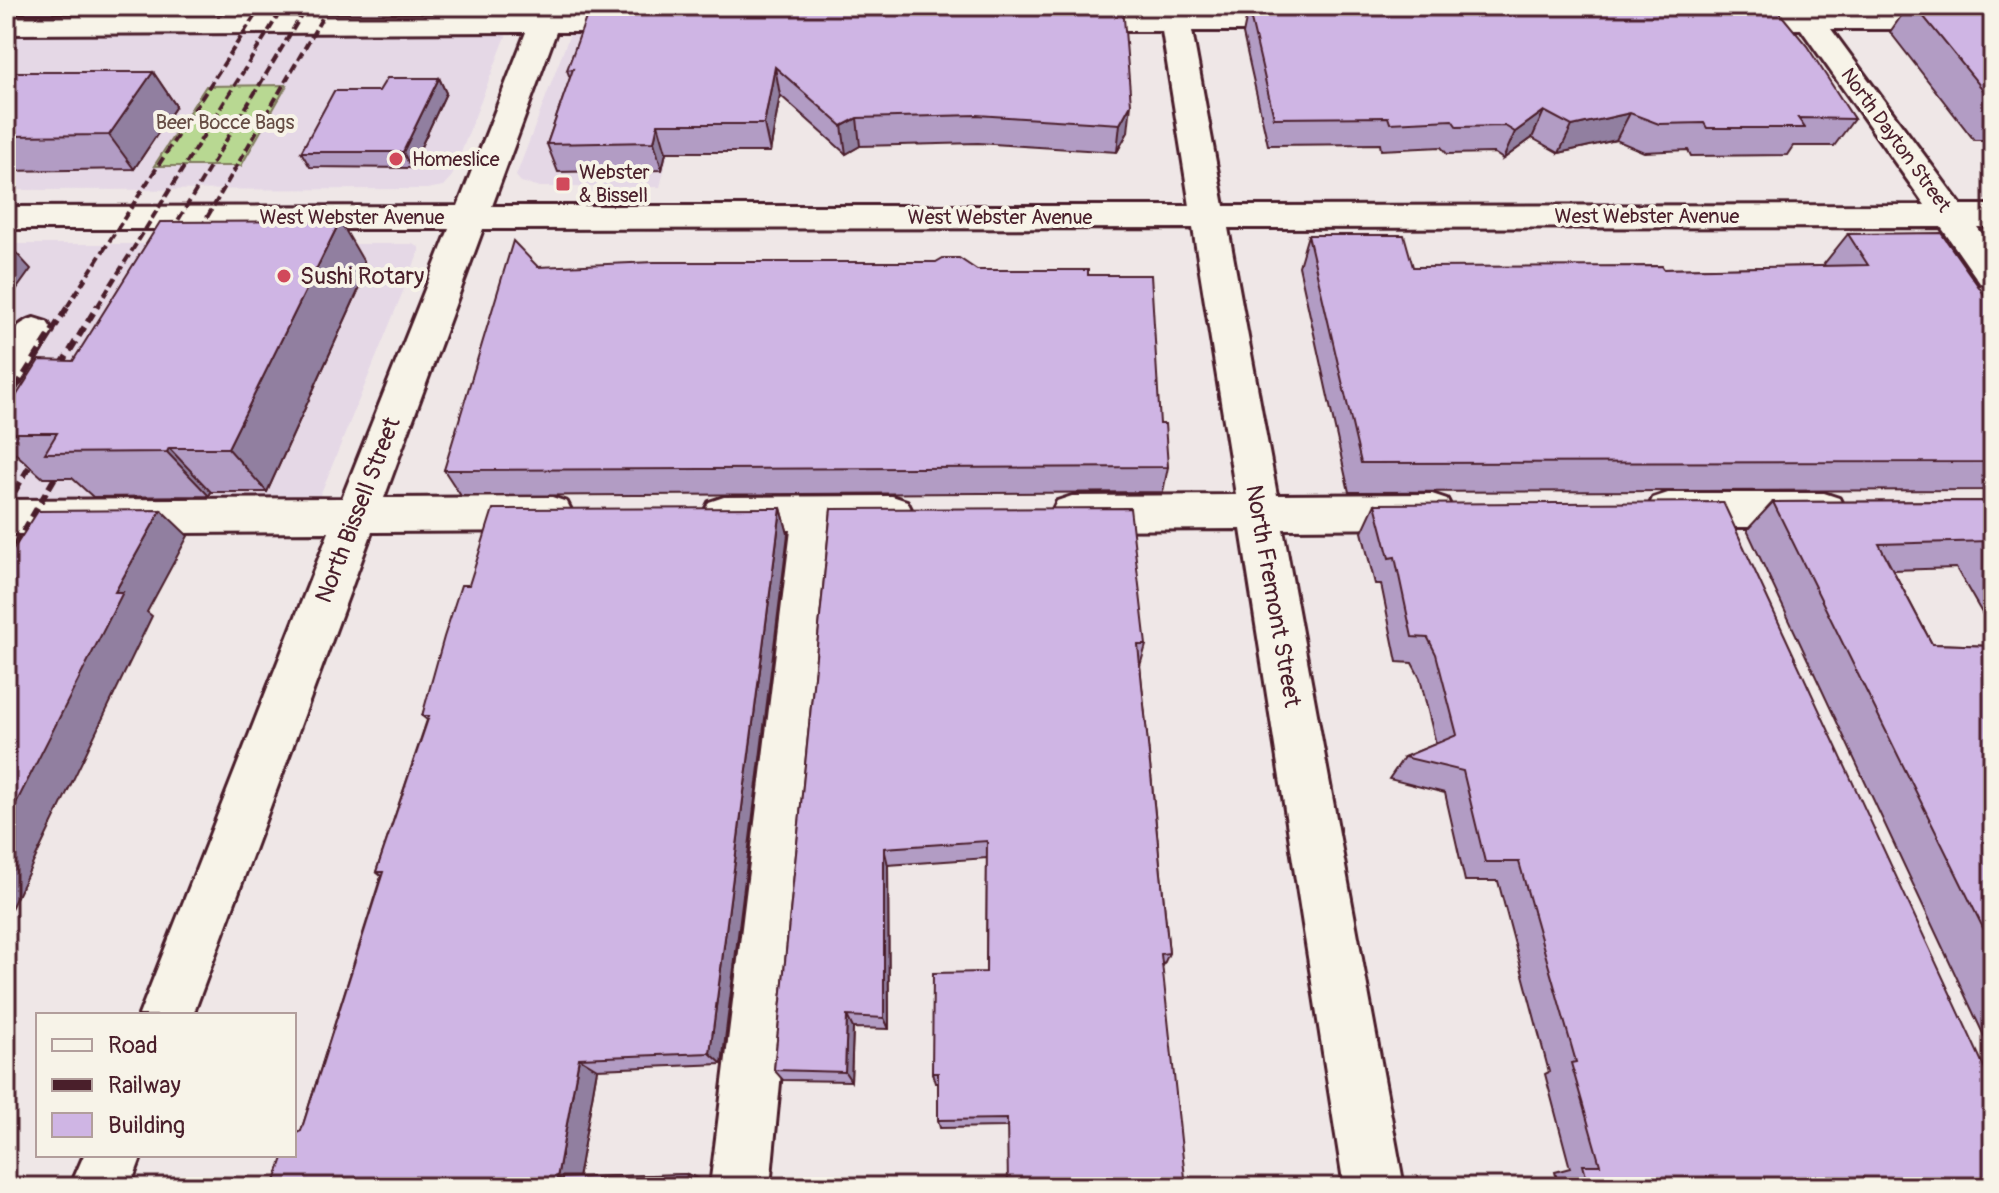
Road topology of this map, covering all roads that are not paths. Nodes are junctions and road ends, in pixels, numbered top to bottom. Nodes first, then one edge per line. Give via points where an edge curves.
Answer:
1 (1804, 13) edge
2 (1174, 14) edge
3 (232, 15) edge
4 (547, 15) edge
5 (1695, 20) edge
6 (1993, 20) edge
7 (1031, 22) edge
8 (1340, 22) edge
9 (670, 23) edge
10 (6, 25) edge
11 (1209, 216) junction
12 (1951, 216) junction
13 (1993, 216) edge
14 (470, 217) junction
15 (6, 218) edge
16 (1993, 274) edge
17 (34, 331) dead end
18 (6, 373) edge
19 (1868, 509) edge
20 (1634, 510) edge
21 (1463, 511) edge
22 (1259, 512) junction
23 (924, 513) edge
24 (1034, 513) edge
25 (591, 514) edge
26 (687, 514) edge
27 (814, 514) junction
28 (356, 515) junction
29 (6, 517) edge
30 (167, 1013) edge
31 (112, 1157) edge
32 (100, 1187) edge
33 (740, 1187) edge
34 (1374, 1187) edge

1 - 5 street
1 - 6 street
1 - 12 street, North Dayton Street
2 - 7 street
2 - 8 street
2 - 11 street, North Fremont Street
3 - 4 street
3 - 10 street
4 - 9 street
4 - 14 street, North Bissell Street
11 - 12 street, West Webster Avenue
11 - 14 street, West Webster Avenue
11 - 22 street, North Fremont Street
12 - 13 street, West Webster Avenue
12 - 16 street, North Dayton Street
14 - 15 street, West Webster Avenue
14 - 28 street, North Bissell Street
17 - 18 street
19 - 20 street via 1722,532
21 - 22 street
22 - 24 street
22 - 34 street, North Fremont Street
23 - 27 street
25 - 28 street
26 - 27 street
27 - 33 street
28 - 29 street
28 - 30 street, North Bissell Street
31 - 32 street

